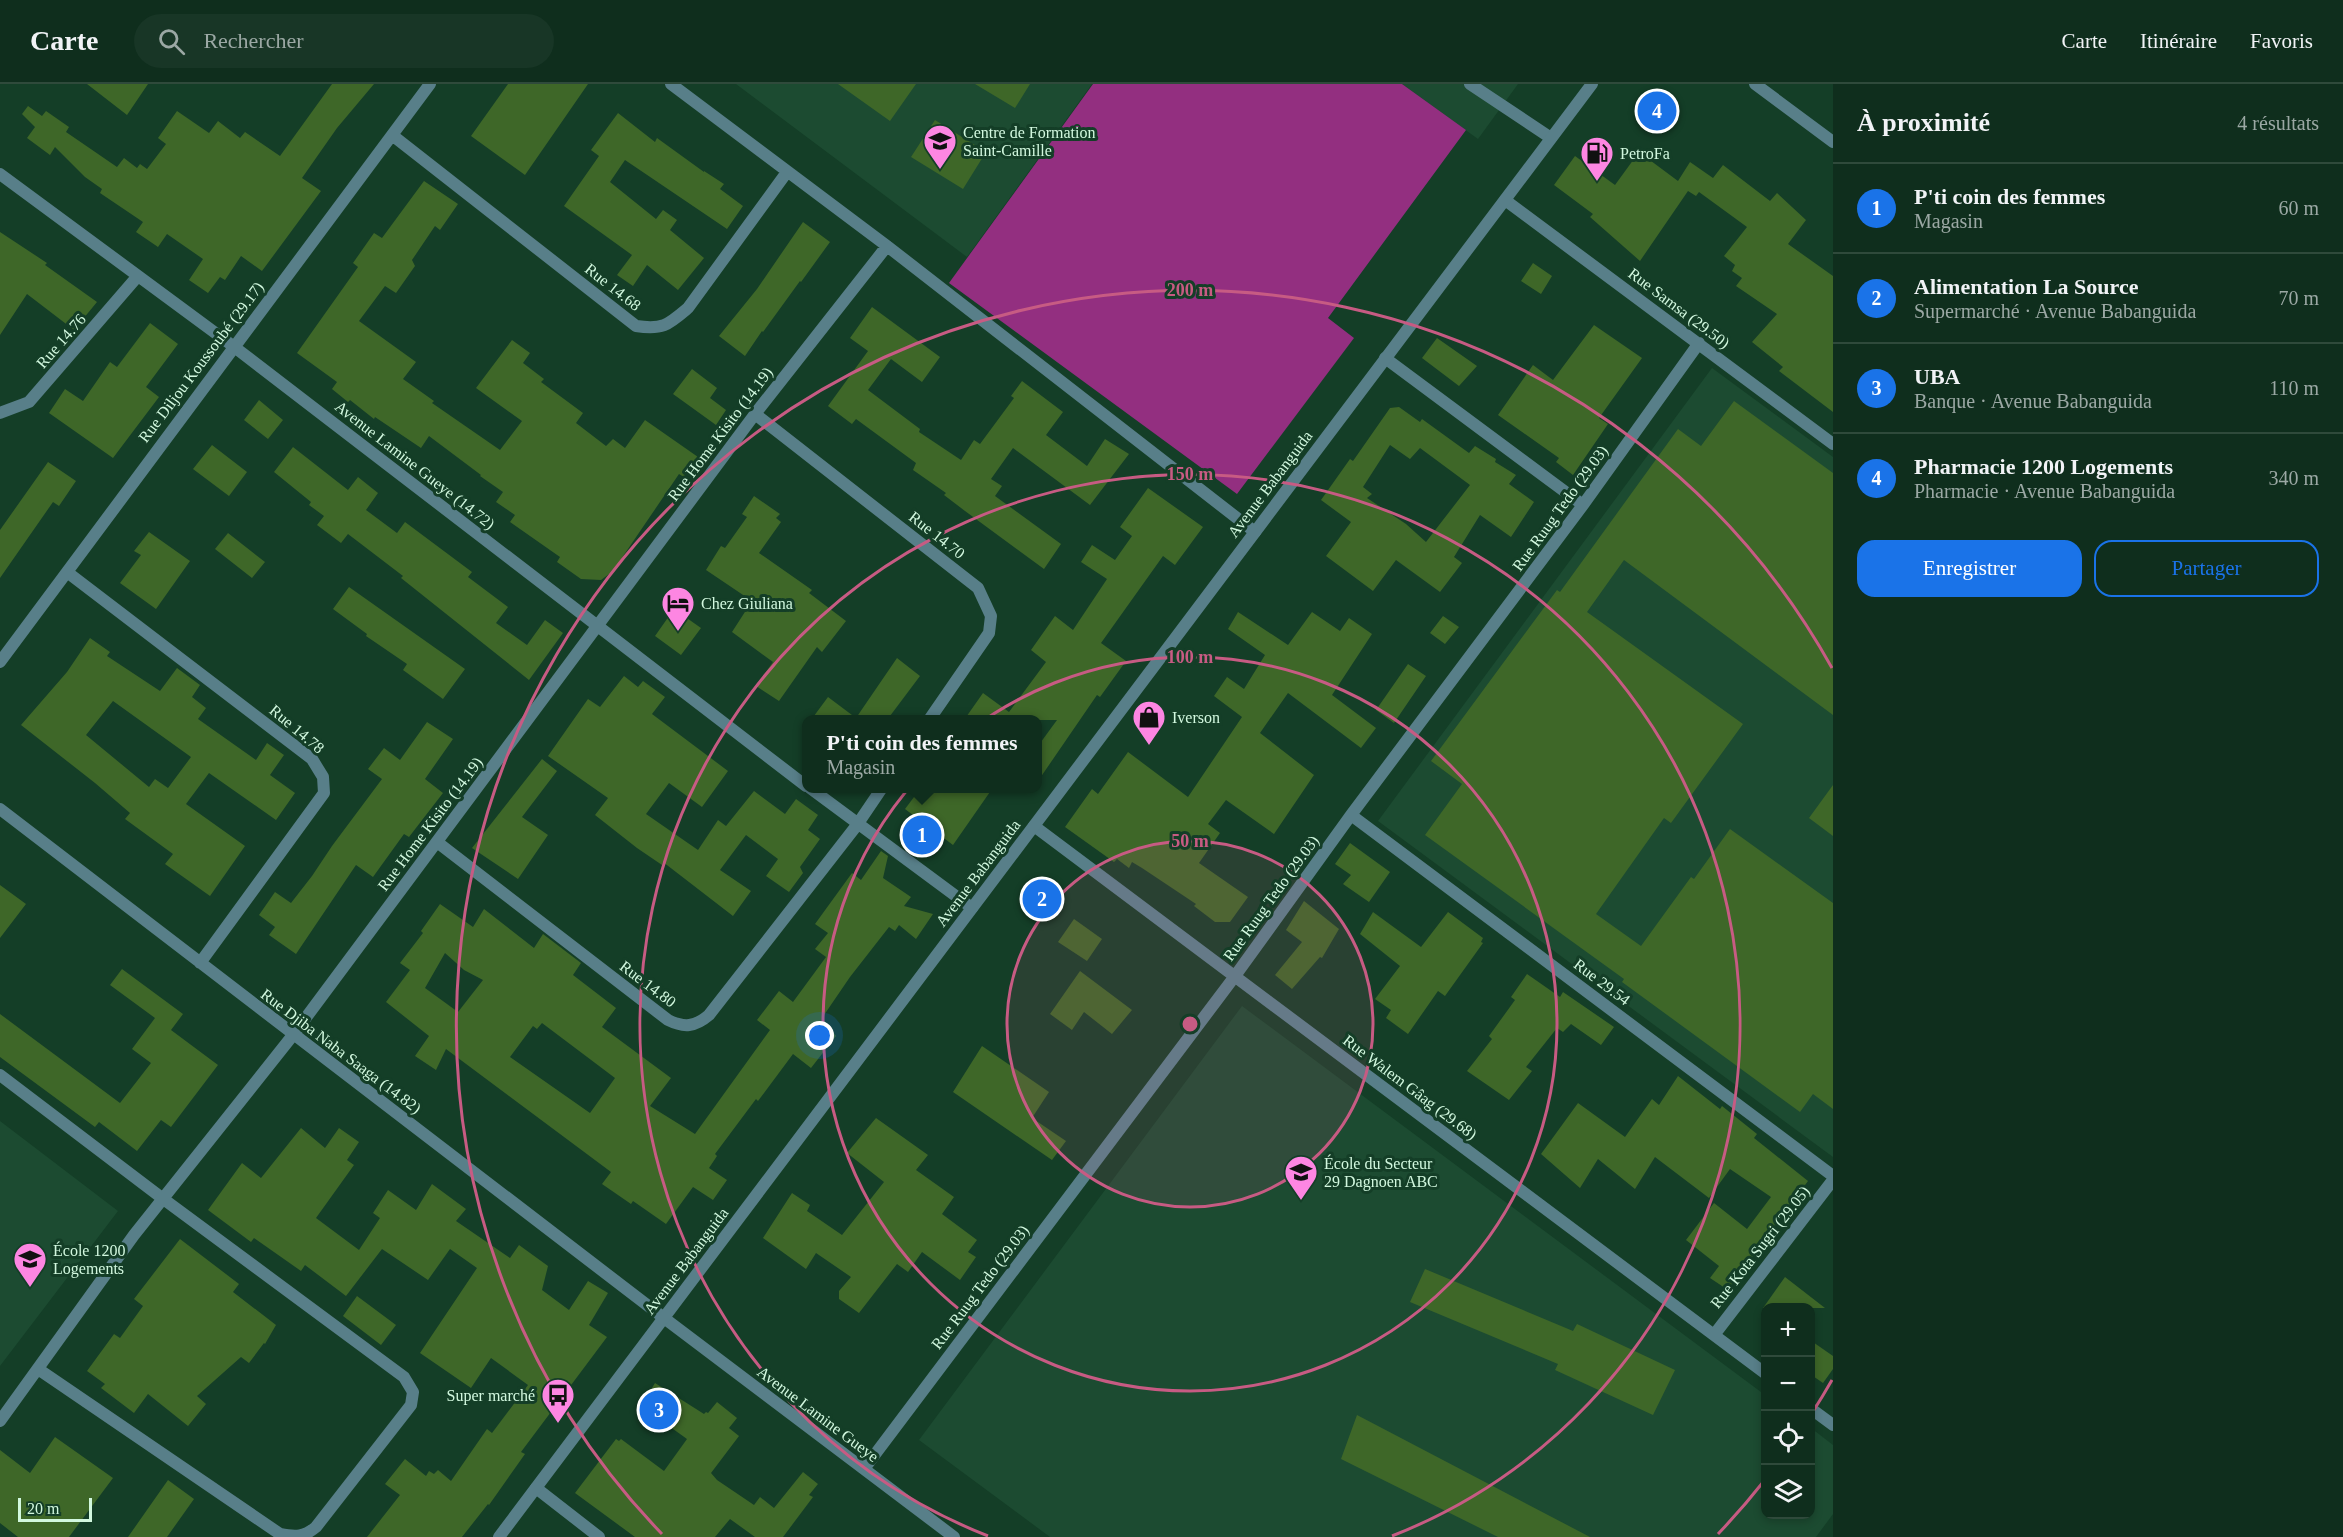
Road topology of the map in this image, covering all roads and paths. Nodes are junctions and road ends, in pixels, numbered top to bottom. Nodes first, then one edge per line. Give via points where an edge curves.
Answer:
1 (430, 84) edge
2 (671, 84) edge
3 (1470, 84) edge
4 (1592, 84) edge
5 (1755, 84) edge
6 (392, 135) junction
7 (1551, 138) junction
8 (1833, 142) edge
9 (787, 172) junction
10 (0, 174) edge
11 (1505, 200) junction
12 (887, 246) junction
13 (137, 278) junction
14 (1699, 343) junction
15 (233, 346) junction
16 (1385, 358) junction
17 (0, 412) edge
18 (755, 414) junction
19 (1833, 444) edge
20 (1583, 505) junction
21 (1255, 532) junction
22 (67, 572) junction
23 (596, 626) junction
24 (0, 662) edge
25 (932, 715) edge
26 (802, 782) edge
27 (816, 793) edge
28 (879, 793) edge
29 (0, 808) edge
30 (1351, 815) junction
31 (857, 825) junction
32 (1034, 826) junction
33 (437, 843) junction
34 (972, 908) junction
35 (200, 963) junction
36 (1235, 976) junction
37 (293, 1035) junction
38 (0, 1075) edge
39 (1833, 1178) edge
40 (162, 1198) junction
41 (664, 1318) junction
42 (1714, 1335) junction
43 (38, 1369) junction
44 (1761, 1370) edge
45 (1814, 1411) edge
46 (0, 1421) edge
47 (1833, 1425) edge
48 (864, 1469) junction
49 (536, 1488) junction
50 (499, 1537) edge
51 (599, 1537) edge
52 (954, 1537) edge

1 - 6 street, Rue Diljou Koussoubé (29.17)
2 - 9 street
3 - 7 street
4 - 7 street, Avenue Babanguida
5 - 8 street
6 - 9 street, Rue 14.68 via 636,326 656,329 688,308
6 - 15 street, Rue Diljou Koussoubé (29.17)
7 - 11 street, Avenue Babanguida
9 - 12 street
10 - 13 street, Avenue Lamine Gueye (14.72)
11 - 14 street, Rue Samsa (29.50)
11 - 16 street, Avenue Babanguida
12 - 18 street, Rue Home Kisito (14.19)
12 - 21 street
13 - 15 street, Avenue Lamine Gueye (14.72)
13 - 17 street, Rue 14.76 via 29,402
14 - 19 street, Rue Samsa (29.50)
14 - 20 street, Rue Ruug Tedo (29.03)
15 - 22 street, Rue Diljou Koussoubé (29.17)
15 - 23 street, Avenue Lamine Gueye (14.72)
16 - 20 street
16 - 21 street, Avenue Babanguida
18 - 23 street, Rue Home Kisito (14.19)
18 - 25 street, Rue 14.70 via 978,588 991,616 989,633
20 - 30 street, Rue Ruug Tedo (29.03)
21 - 32 street, Avenue Babanguida
22 - 24 street, Rue Diljou Koussoubé (29.17)
22 - 35 street, Rue 14.78 via 312,759 323,777 324,793
23 - 26 street, Avenue Lamine Gueye (14.72)
23 - 33 street, Rue Home Kisito (14.19)
27 - 31 street, Avenue Lamine Gueye (14.72)
28 - 31 street
29 - 35 street, Rue Djiba Naba Saaga (14.82)
30 - 36 street, Rue Ruug Tedo (29.03)
30 - 39 street, Rue 29.54
31 - 33 street, Rue 14.80 via 709,1015 690,1026 668,1020
31 - 34 street, Avenue Lamine Gueye (14.72)
32 - 34 street, Avenue Babanguida
32 - 36 street, Rue Walem Gâag (29.68)
33 - 37 street, Rue Home Kisito (14.19)
34 - 41 street, Avenue Babanguida
35 - 37 street, Rue Djiba Naba Saaga (14.82)
36 - 42 street, Rue Walem Gâag (29.68)
36 - 48 street, Rue Ruug Tedo (29.03)
37 - 40 street, Rue Home Kisito (14.19)
37 - 41 street, Rue Djiba Naba Saaga (14.82)
38 - 40 street
39 - 42 street, Rue Kota Sugri (29.05)
40 - 43 street, Rue Home Kisito (14.19)
40 - 43 street via 404,1377 413,1392 411,1405 316,1527 305,1536 291,1537 280,1534
41 - 48 street, Avenue Lamine Gueye
41 - 49 street, Avenue Babanguida
42 - 44 street, Rue Walem Gâag (29.68)
43 - 46 street, Rue Home Kisito (14.19)
45 - 47 street
48 - 52 street, Avenue Lamine Gueye
49 - 50 street, Avenue Babanguida
49 - 51 street

